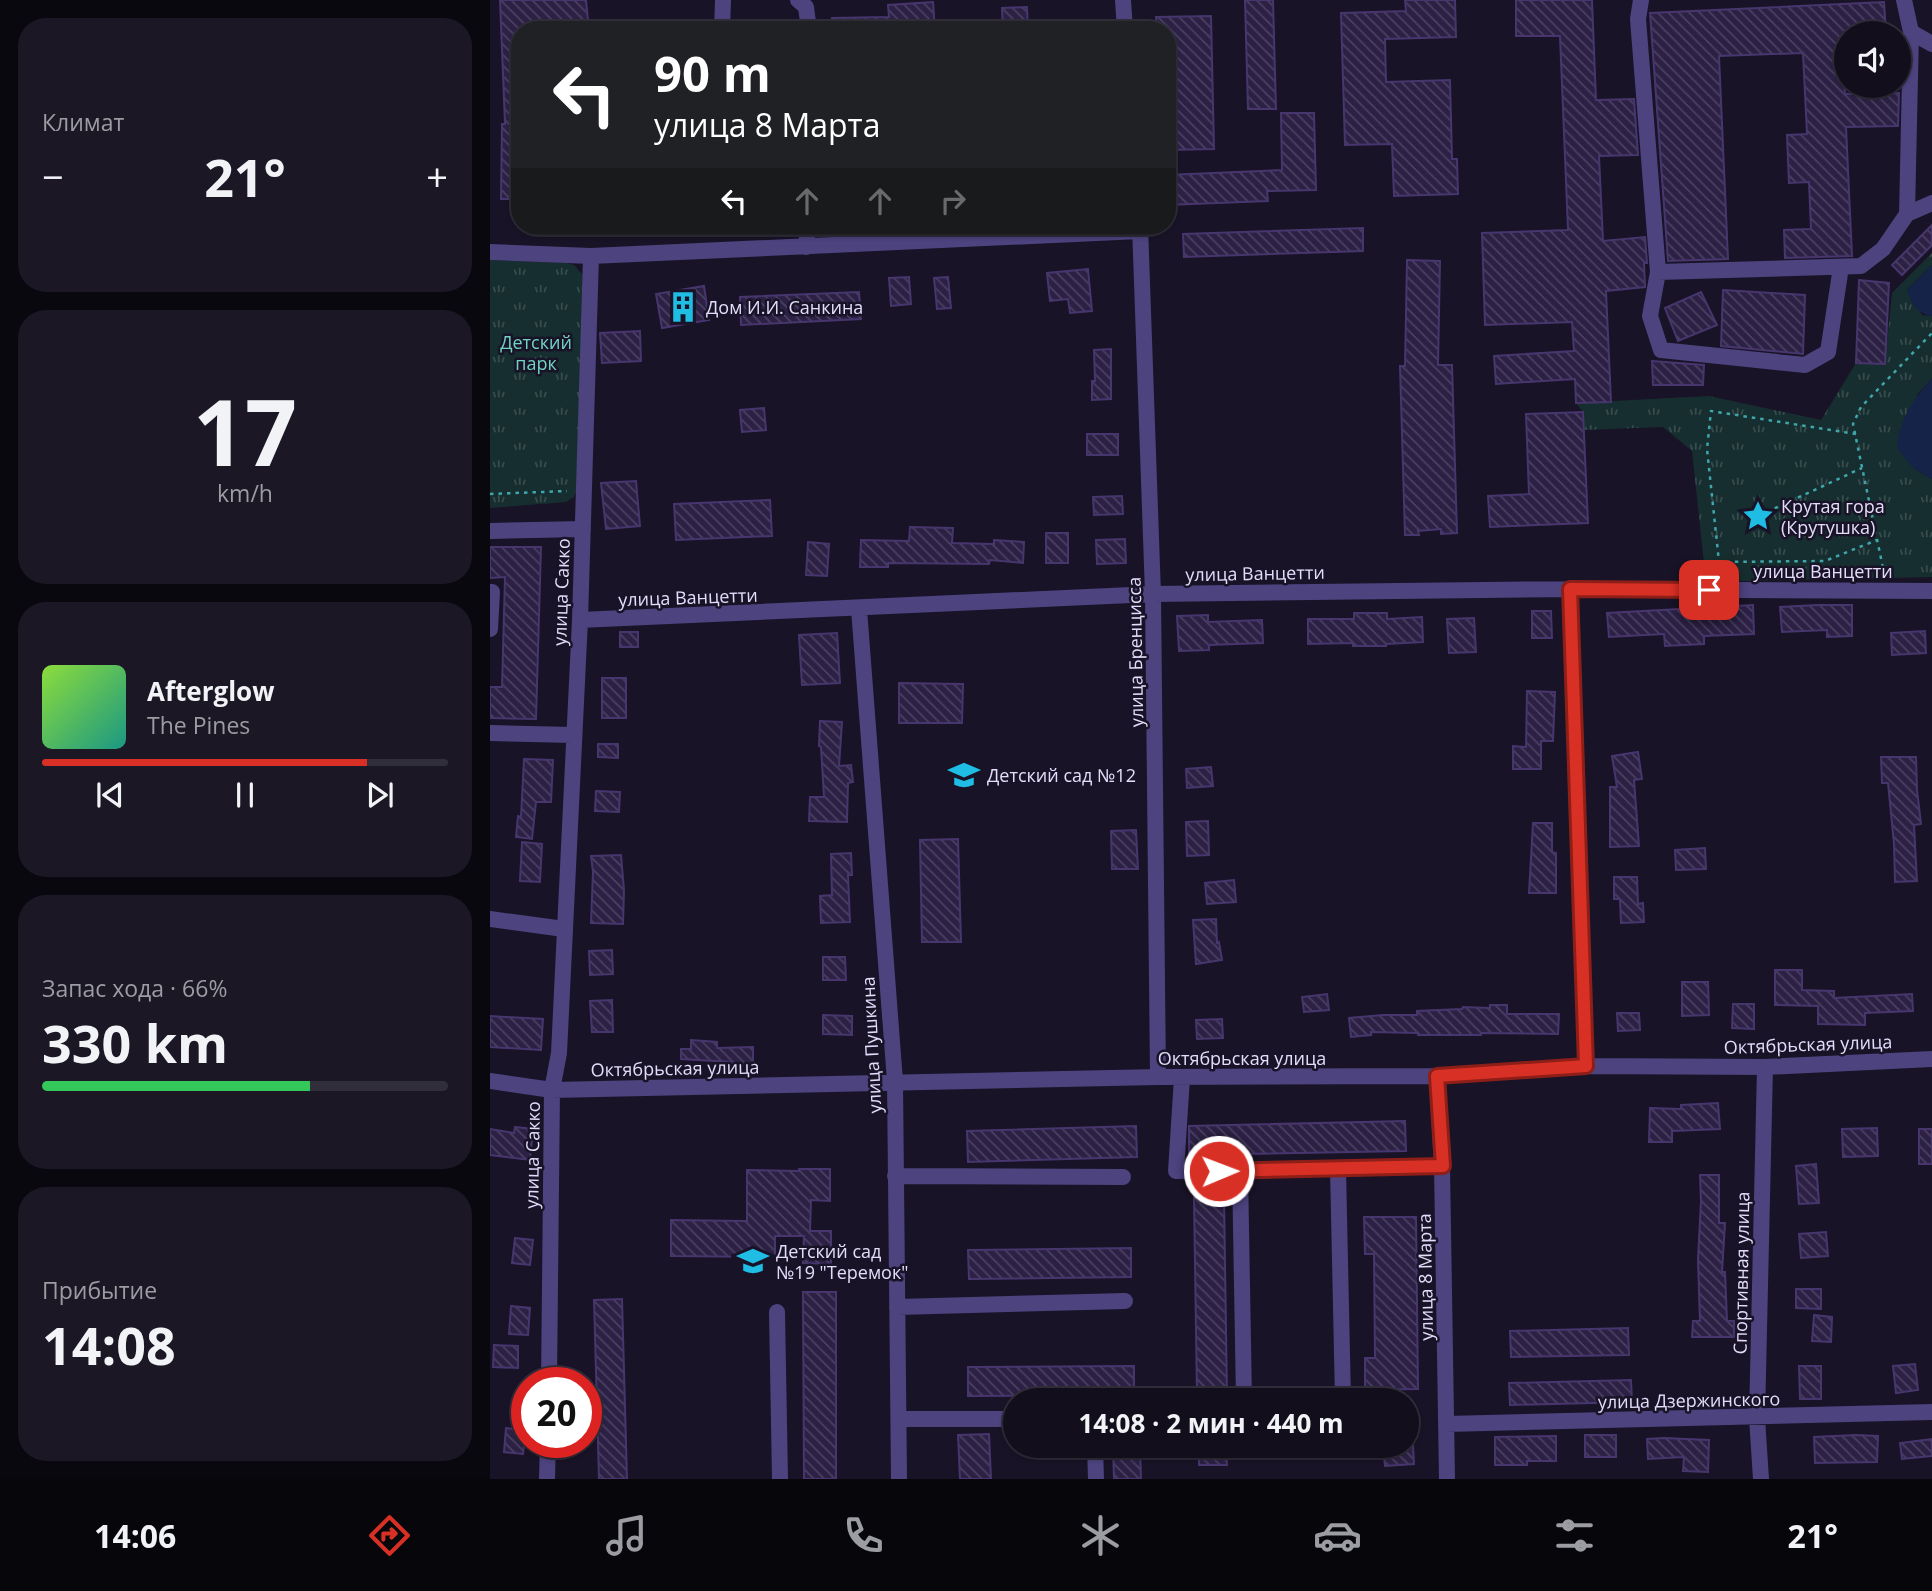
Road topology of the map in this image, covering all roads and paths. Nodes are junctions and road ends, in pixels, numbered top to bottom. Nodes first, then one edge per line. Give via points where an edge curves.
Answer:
1 (723, 0) edge
2 (798, 0) edge
3 (1123, 0) edge
4 (1641, 0) edge
5 (1904, 0) edge
6 (722, 21) edge
7 (808, 21) edge
8 (1124, 21) edge
9 (1912, 32) junction
10 (1932, 44) edge
11 (1932, 203) edge
12 (1907, 214) junction
13 (807, 235) edge
14 (1017, 235) edge
15 (1140, 235) edge
16 (806, 247) junction
17 (490, 252) edge
18 (591, 256) junction
19 (1841, 267) junction
20 (1658, 272) junction
21 (1932, 333) edge
22 (1856, 434) junction
23 (1862, 468) junction
24 (584, 490) junction
25 (490, 494) edge
26 (1767, 512) dead end
27 (583, 529) junction
28 (490, 531) edge
29 (1877, 540) junction
30 (1898, 573) dead end
31 (1570, 589) junction
32 (1932, 591) edge
33 (490, 593) edge
34 (1153, 594) junction
35 (859, 609) junction
36 (580, 620) junction
37 (490, 629) edge
38 (490, 733) edge
39 (573, 735) junction
40 (490, 919) edge
41 (564, 929) junction
42 (1932, 1059) edge
43 (1586, 1066) junction
44 (1765, 1067) junction
45 (1437, 1076) junction
46 (1158, 1077) junction
47 (1182, 1078) junction
48 (490, 1081) edge
49 (895, 1082) junction
50 (552, 1090) junction
51 (1443, 1166) junction
52 (1338, 1168) junction
53 (1240, 1170) junction
54 (895, 1176) junction
55 (1123, 1177) dead end
56 (1125, 1301) dead end
57 (897, 1307) junction
58 (777, 1312) dead end
59 (549, 1367) edge
60 (1244, 1388) edge
61 (1343, 1388) edge
62 (1932, 1412) edge
63 (1757, 1418) junction
64 (899, 1419) junction
65 (1003, 1419) edge
66 (1446, 1424) junction
67 (548, 1458) edge
68 (1095, 1458) edge
69 (547, 1479) edge
70 (780, 1479) edge
71 (900, 1479) edge
72 (1096, 1479) edge
73 (1447, 1479) edge
74 (1761, 1479) edge

1 - 6 street
2 - 7 street via 806,7
3 - 8 street
4 - 20 street via 1638,19
5 - 9 street
9 - 10 street
9 - 12 street
11 - 12 street
12 - 19 street via 1883,248 1861,266
13 - 16 street
14 - 16 street
15 - 34 street, улица Бренцисса
16 - 18 street
17 - 18 street
18 - 24 street, улица Сакко
19 - 20 street
19 - 20 street via 1828,352 1805,365 1661,350 1650,316
21 - 22 path via 1861,407 1853,424
22 - 23 path
22 - 29 path via 1711,411 1707,449 1719,562 1825,561
23 - 26 path
23 - 29 path
24 - 25 path
24 - 27 street, улица Сакко
27 - 28 street
27 - 36 street, улица Сакко
29 - 30 path via 1886,574
31 - 32 street, улица Ванцетти
31 - 34 street, улица Ванцетти
31 - 43 street
33 - 37 street
34 - 35 street, улица Ванцетти
34 - 46 street, улица Бренцисса
35 - 36 street, улица Ванцетти
35 - 49 street, улица Пушкина
36 - 39 street, улица Сакко
38 - 39 street
39 - 41 street, улица Сакко
40 - 41 street
41 - 50 street, улица Сакко via 559,1053
42 - 44 street, Октябрьская улица
43 - 44 street, Октябрьская улица
43 - 45 street, Октябрьская улица
44 - 63 street, Спортивная улица
45 - 47 street, Октябрьская улица
45 - 51 street, улица 8 Марта
46 - 47 street, Октябрьская улица
46 - 49 street, Октябрьская улица
47 - 53 street via 1176,1171
48 - 50 street, Октябрьская улица
49 - 50 street, Октябрьская улица
49 - 54 street, улица Пушкина
50 - 59 street, улица Сакко
51 - 52 street
51 - 66 street, улица 8 Марта
52 - 53 street
52 - 61 street
53 - 60 street
54 - 55 street
54 - 57 street, улица Пушкина
56 - 57 street
57 - 64 street, улица Пушкина
58 - 70 street
62 - 63 street, улица Дзержинского
63 - 66 street, улица Дзержинского
63 - 74 street, Спортивная улица
64 - 65 street
64 - 71 street, улица Пушкина
66 - 73 street, улица 8 Марта
67 - 69 street
68 - 72 street

